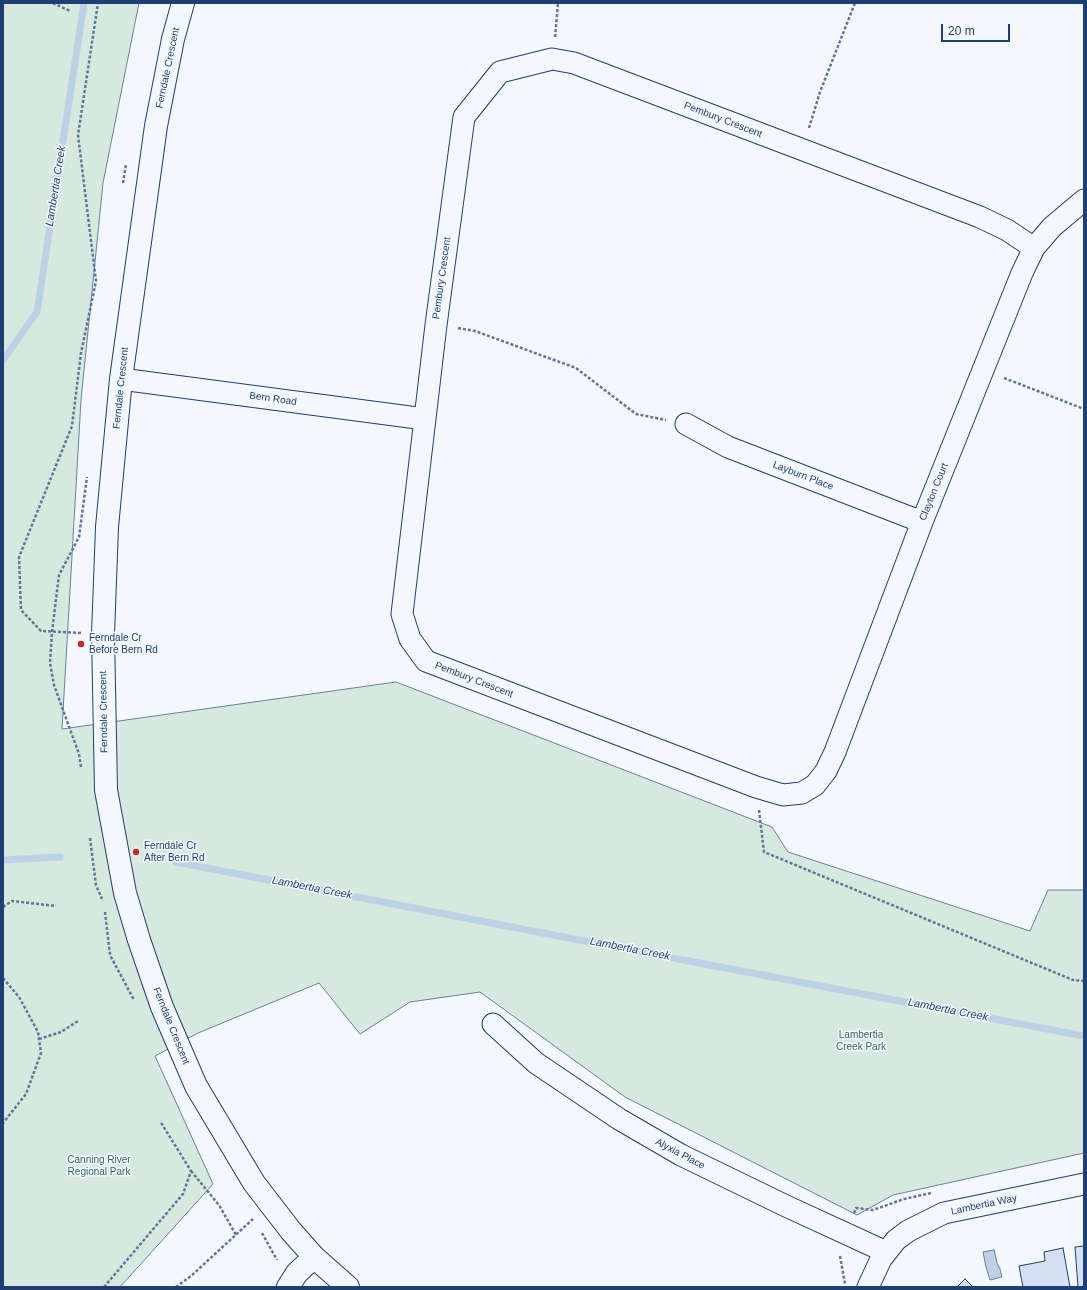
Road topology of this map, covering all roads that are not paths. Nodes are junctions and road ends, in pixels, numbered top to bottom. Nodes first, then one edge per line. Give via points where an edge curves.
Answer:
1 (183, 3) edge
2 (1084, 200) edge
3 (1034, 248) junction
4 (121, 379) junction
5 (425, 419) junction
6 (686, 424) road end
7 (922, 522) junction
8 (802, 793) joint
9 (493, 1024) dead end
10 (1084, 1184) edge
11 (886, 1252) junction
12 (314, 1257) junction
13 (337, 1284) edge
14 (288, 1287) edge
15 (868, 1287) edge

1 - 4 street, Ferndale Crescent via 173,39 156,126
2 - 3 street, Clayton Court via 1052,227
3 - 5 street, Pembury Crescent via 1007,230 980,217 574,63 552,59 500,72 464,117
3 - 7 street, Clayton Court
4 - 5 street, Bern Road
4 - 12 street, Ferndale Crescent via 107,527 103,634 106,790 126,893 162,1007 196,1086 254,1184
5 - 8 street, Pembury Crescent via 402,614 410,639 426,661 756,788 783,795
6 - 7 street, Layburn Place via 728,447
7 - 8 street, Clayton Court via 835,752 826,771 815,785
9 - 11 street, Alyxia Place via 536,1063 619,1119 681,1155
10 - 11 street, Lambertia Way via 944,1213 908,1231
11 - 15 street, Lambertia Way
12 - 13 street, Ferndale Crescent
12 - 14 street via 296,1273

